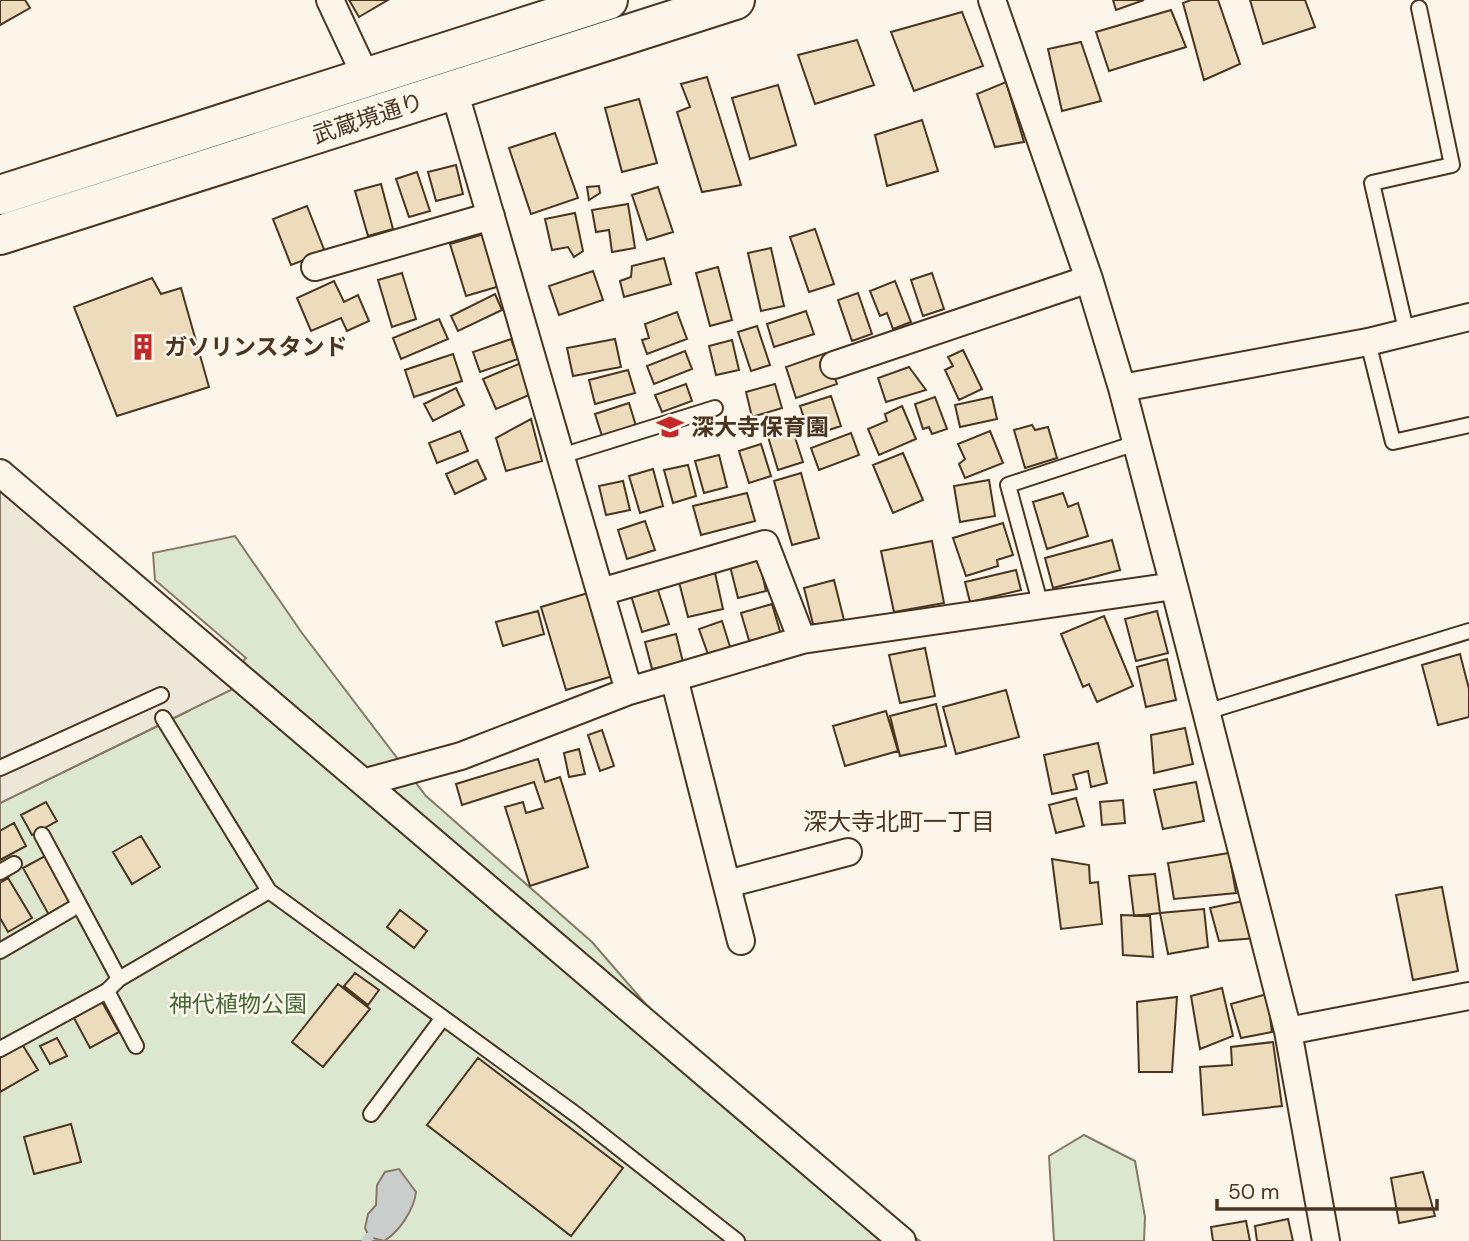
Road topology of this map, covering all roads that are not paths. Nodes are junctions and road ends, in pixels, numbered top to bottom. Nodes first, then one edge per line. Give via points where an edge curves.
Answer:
1 (330, 0) edge
2 (608, 0) edge
3 (735, 0) edge
4 (992, 0) edge
5 (695, 6) edge
6 (1419, 8) dead end
7 (366, 77) junction
8 (454, 90) junction
9 (0, 195) edge
10 (491, 216) junction
11 (0, 235) edge
12 (315, 267) dead end
13 (1089, 279) junction
14 (1469, 317) edge
15 (1407, 334) junction
16 (1368, 342) junction
17 (834, 365) dead end
18 (1122, 388) junction
19 (715, 408) dead end
20 (1469, 425) edge
21 (1136, 443) junction
22 (561, 456) junction
23 (0, 473) edge
24 (1174, 586) junction
25 (601, 592) junction
26 (1041, 606) junction
27 (1469, 631) edge
28 (802, 640) junction
29 (674, 678) junction
30 (629, 691) junction
31 (161, 695) dead end
32 (1206, 712) junction
33 (163, 718) dead end
34 (0, 768) edge
35 (366, 782) junction
36 (42, 835) dead end
37 (848, 852) dead end
38 (14, 864) dead end
39 (0, 872) edge
40 (727, 884) junction
41 (270, 891) junction
42 (79, 905) junction
43 (741, 940) dead end
44 (0, 951) edge
45 (119, 979) junction
46 (107, 991) junction
47 (1469, 996) edge
48 (442, 1019) junction
49 (1288, 1031) junction
50 (136, 1046) dead end
51 (0, 1049) edge
52 (371, 1114) dead end
53 (737, 1241) edge
54 (902, 1241) edge
55 (1326, 1241) edge

1 - 7 street
2 - 7 main road, 武蔵境通り
3 - 5 main road, 武蔵境通り
4 - 13 street
5 - 8 main road, 武蔵境通り
6 - 15 lane via 1452,165 1372,183
7 - 9 main road, 武蔵境通り
8 - 10 street
8 - 11 main road, 武蔵境通り
10 - 12 street
10 - 22 street
13 - 17 street
13 - 18 street
14 - 15 street
15 - 16 street
16 - 18 street
16 - 20 lane via 1393,442
18 - 21 street
19 - 22 lane
21 - 24 street
21 - 26 lane via 1008,485
22 - 25 street
23 - 35 street
24 - 26 street
24 - 32 street
25 - 28 street via 765,544
25 - 30 street
26 - 28 street
27 - 32 lane
28 - 29 street
29 - 30 street
29 - 40 street
30 - 35 street via 461,756
31 - 34 lane
32 - 49 street
33 - 41 lane
35 - 54 street
36 - 42 lane
37 - 40 street
38 - 39 lane
40 - 43 street
41 - 45 lane
41 - 48 lane
42 - 44 lane
42 - 45 lane
45 - 46 lane
46 - 50 lane
46 - 51 lane
47 - 49 street
48 - 52 lane
48 - 53 lane via 578,1116
49 - 55 street

